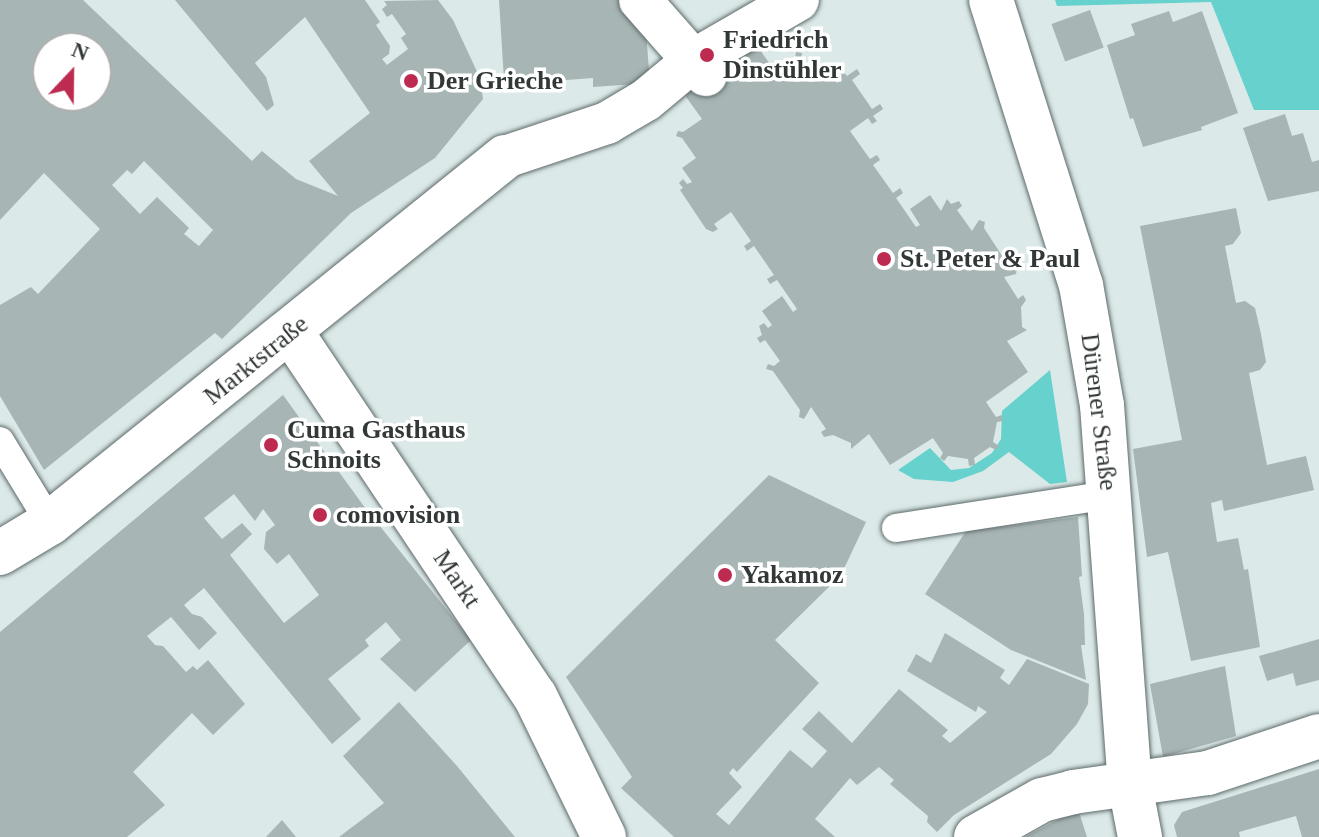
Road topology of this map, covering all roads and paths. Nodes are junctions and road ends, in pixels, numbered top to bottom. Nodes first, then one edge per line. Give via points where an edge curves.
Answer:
1 (640, 0) edge
2 (798, 0) edge
3 (991, 0) edge
4 (700, 68) junction
5 (505, 157) joint
6 (291, 332) junction
7 (0, 441) edge
8 (1110, 495) junction
9 (50, 523) junction
10 (896, 528) dead end
11 (0, 553) edge
12 (1319, 736) edge
13 (1130, 785) junction
14 (604, 837) edge
15 (976, 837) edge
16 (1140, 837) edge

1 - 4 street
2 - 4 street
3 - 8 street, Dürener Straße via 1081,285 1102,405
4 - 5 street via 607,123
5 - 6 street, Marktstraße
6 - 9 street, Marktstraße
6 - 14 street, Markt via 535,696
7 - 9 lane
8 - 10 lane
8 - 13 street, Dürener Straße
9 - 11 street, Marktstraße
12 - 13 street via 1208,773
13 - 15 street via 1042,800
13 - 16 street, Dürener Straße

